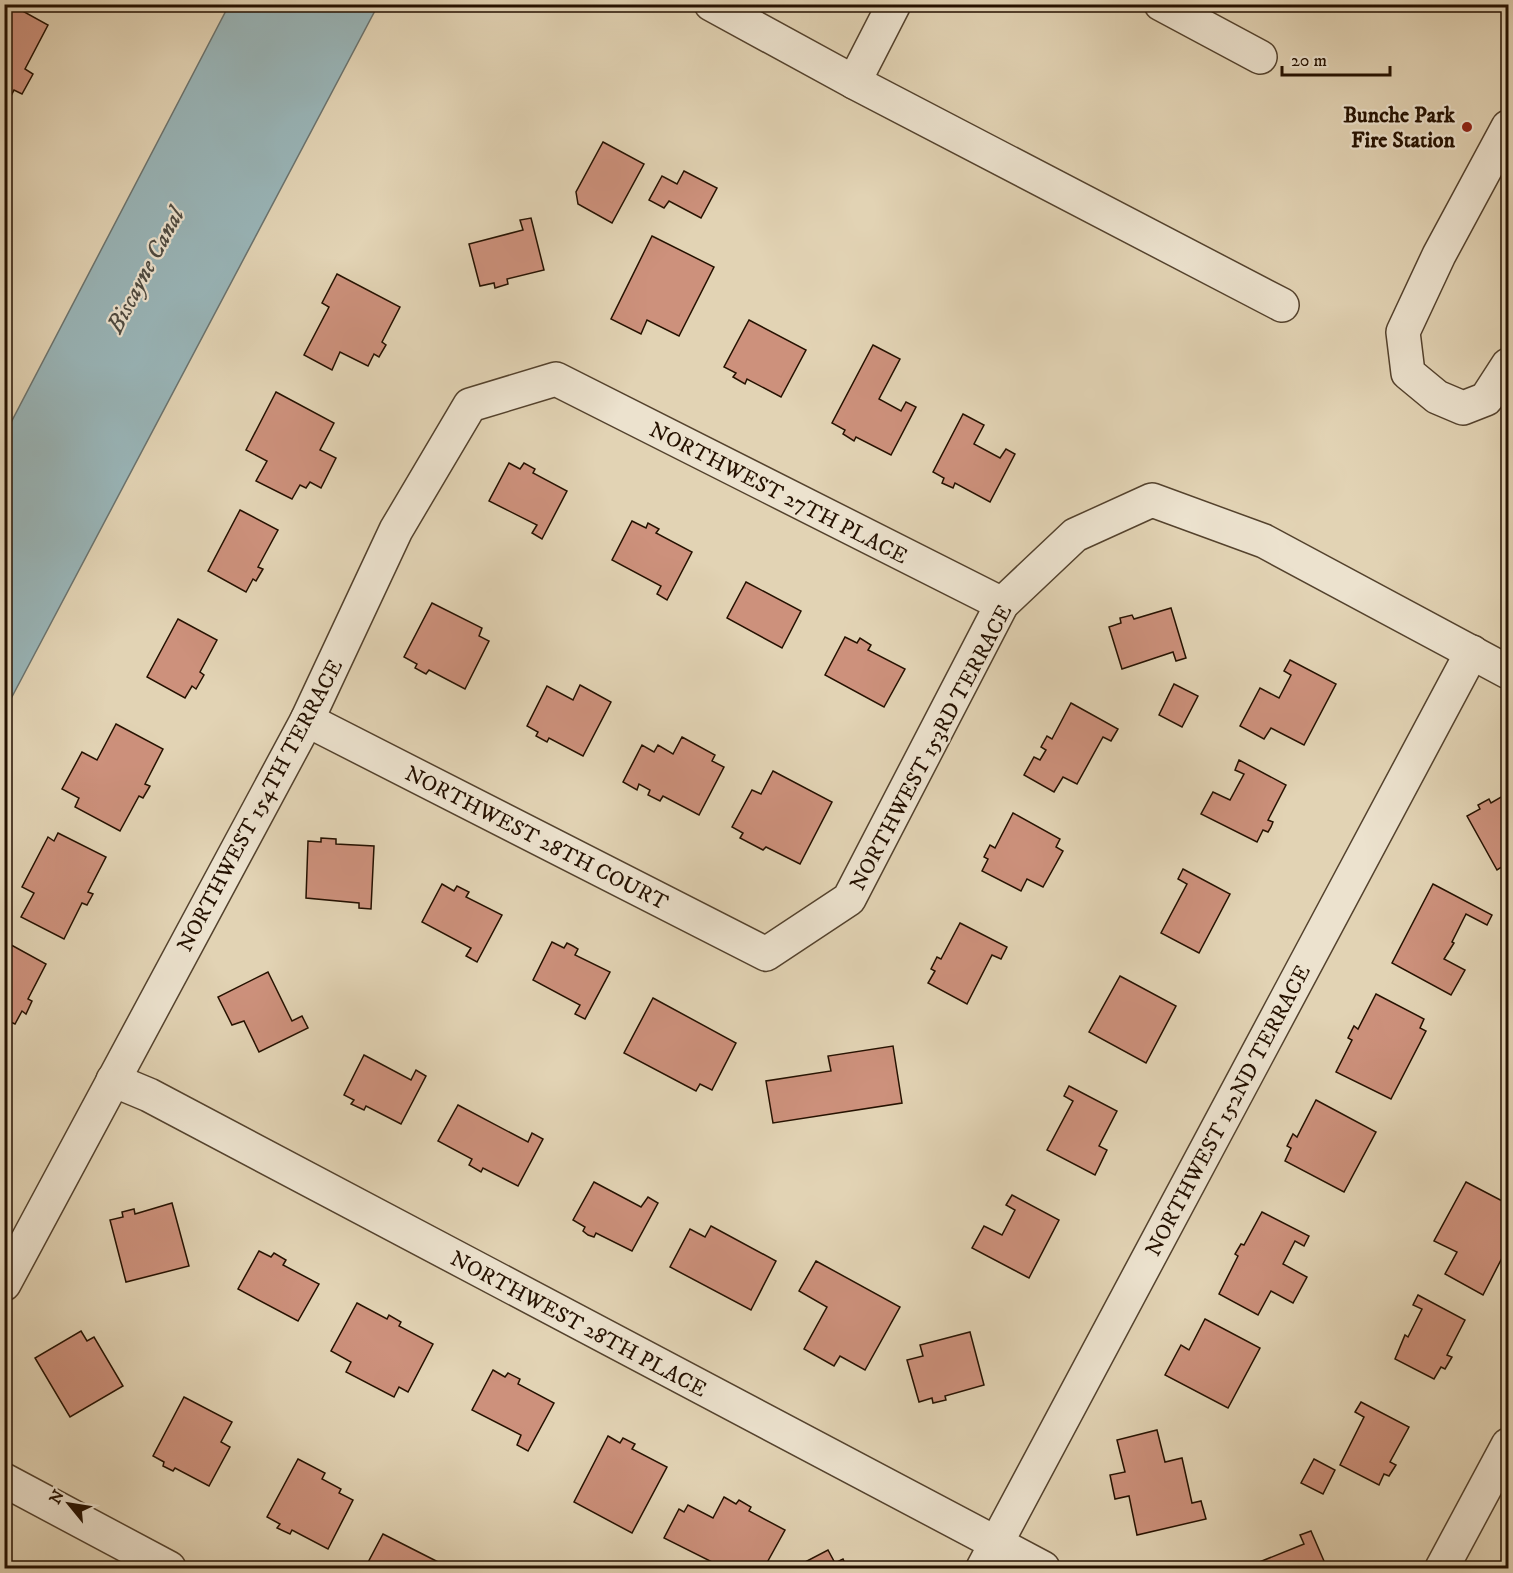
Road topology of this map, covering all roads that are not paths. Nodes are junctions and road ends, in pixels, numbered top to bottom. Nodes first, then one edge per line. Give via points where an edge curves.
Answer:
1 (711, 4) edge
2 (894, 4) edge
3 (1161, 4) edge
4 (1260, 57) dead end
5 (854, 82) junction
6 (1509, 127) edge
7 (1282, 305) dead end
8 (1509, 365) edge
9 (556, 379) joint
10 (1002, 604) junction
11 (1472, 652) junction
12 (1509, 672) edge
13 (307, 720) junction
14 (766, 954) joint
15 (113, 1080) junction
16 (4, 1284) edge
17 (1509, 1445) edge
18 (4, 1480) edge
19 (990, 1556) edge
20 (169, 1569) edge
21 (1043, 1569) edge
22 (1442, 1569) edge

1 - 5 street
2 - 5 street
3 - 4 street
5 - 7 street
6 - 8 street via 1439,255 1403,332 1408,374 1437,397 1463,408 1486,399
9 - 10 street, NORTHWEST 27TH PLACE
9 - 13 street, NORTHWEST 154TH TERRACE via 470,405 396,530
10 - 11 street, NORTHWEST 153RD TERRACE via 1075,535 1152,500 1264,541
10 - 14 street, NORTHWEST 153RD TERRACE via 849,899
11 - 12 street
11 - 19 street, NORTHWEST 152ND TERRACE
13 - 14 street, NORTHWEST 28TH COURT
13 - 15 street, NORTHWEST 154TH TERRACE
15 - 16 street, NORTHWEST 154TH TERRACE
15 - 19 street, NORTHWEST 28TH PLACE via 149,1095
17 - 22 street
18 - 20 street
19 - 21 street, NORTHWEST 28TH PLACE

